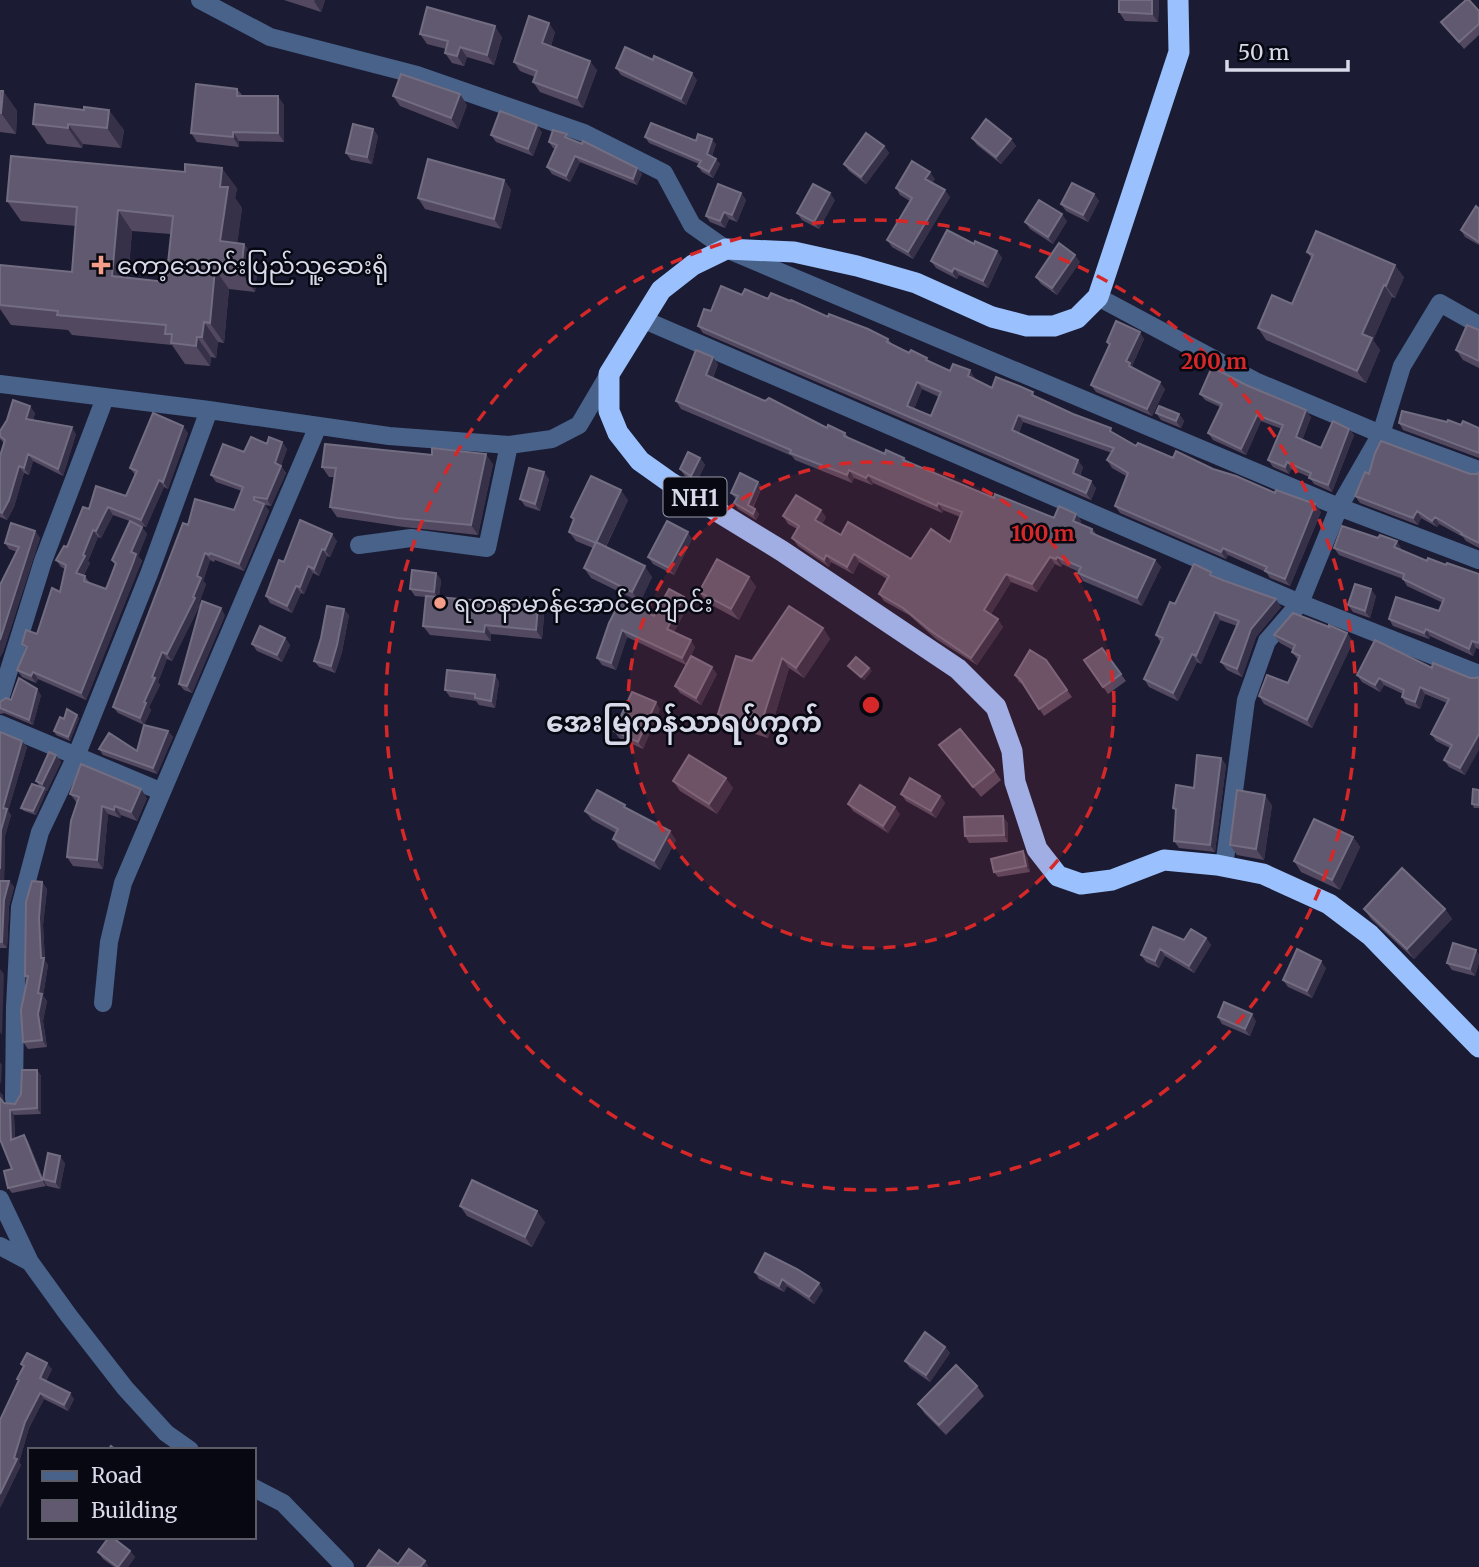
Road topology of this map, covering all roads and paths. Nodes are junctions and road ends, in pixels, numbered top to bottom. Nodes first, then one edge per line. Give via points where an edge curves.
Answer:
1 (200, 0) edge
2 (1178, 0) edge
3 (726, 249) junction
4 (1098, 297) junction
5 (642, 319) junction
6 (1479, 325) edge
7 (609, 374) junction
8 (0, 384) edge
9 (106, 398) junction
10 (209, 410) junction
11 (318, 426) junction
12 (1381, 434) junction
13 (509, 445) junction
14 (1479, 470) edge
15 (1339, 507) junction
16 (359, 545) dead end
17 (1479, 560) edge
18 (1300, 603) junction
19 (1479, 674) edge
20 (0, 699) edge
21 (0, 724) edge
22 (77, 754) junction
23 (160, 791) junction
24 (1224, 867) junction
25 (103, 1003) dead end
26 (1479, 1046) edge
27 (14, 1100) edge
28 (0, 1199) edge
29 (0, 1246) edge
30 (30, 1262) junction
31 (187, 1448) edge
32 (256, 1489) edge
33 (345, 1567) edge

1 - 3 street via 270,37 417,75 584,133 664,173 692,225
2 - 4 highway via 1179,52
3 - 4 highway via 793,252 858,266 1027,326 1054,326 1077,318
3 - 5 highway via 692,265 661,290
3 - 15 street
4 - 12 street via 1255,380
5 - 7 highway
5 - 18 street
6 - 12 street via 1440,303 1402,366
7 - 13 street via 579,425 552,439
7 - 24 highway, NH1 via 609,411 618,433 640,461 958,670 996,707 1037,849 1058,876 1081,884 1112,880 1164,860
8 - 9 street
9 - 10 street
9 - 20 street via 43,561
10 - 11 street
10 - 22 street
11 - 13 street
11 - 23 street
12 - 14 street
12 - 15 street
13 - 16 street via 487,548 411,538
15 - 17 street
15 - 18 street
18 - 19 street
18 - 24 street via 1267,641 1246,700
21 - 22 street
22 - 23 street
22 - 27 street via 40,832 20,907
23 - 25 street via 123,883 109,942
24 - 26 highway, NH1 via 1262,874 1329,904 1370,935
28 - 30 street
29 - 30 street
30 - 31 street via 125,1388 166,1433
32 - 33 street via 283,1503

